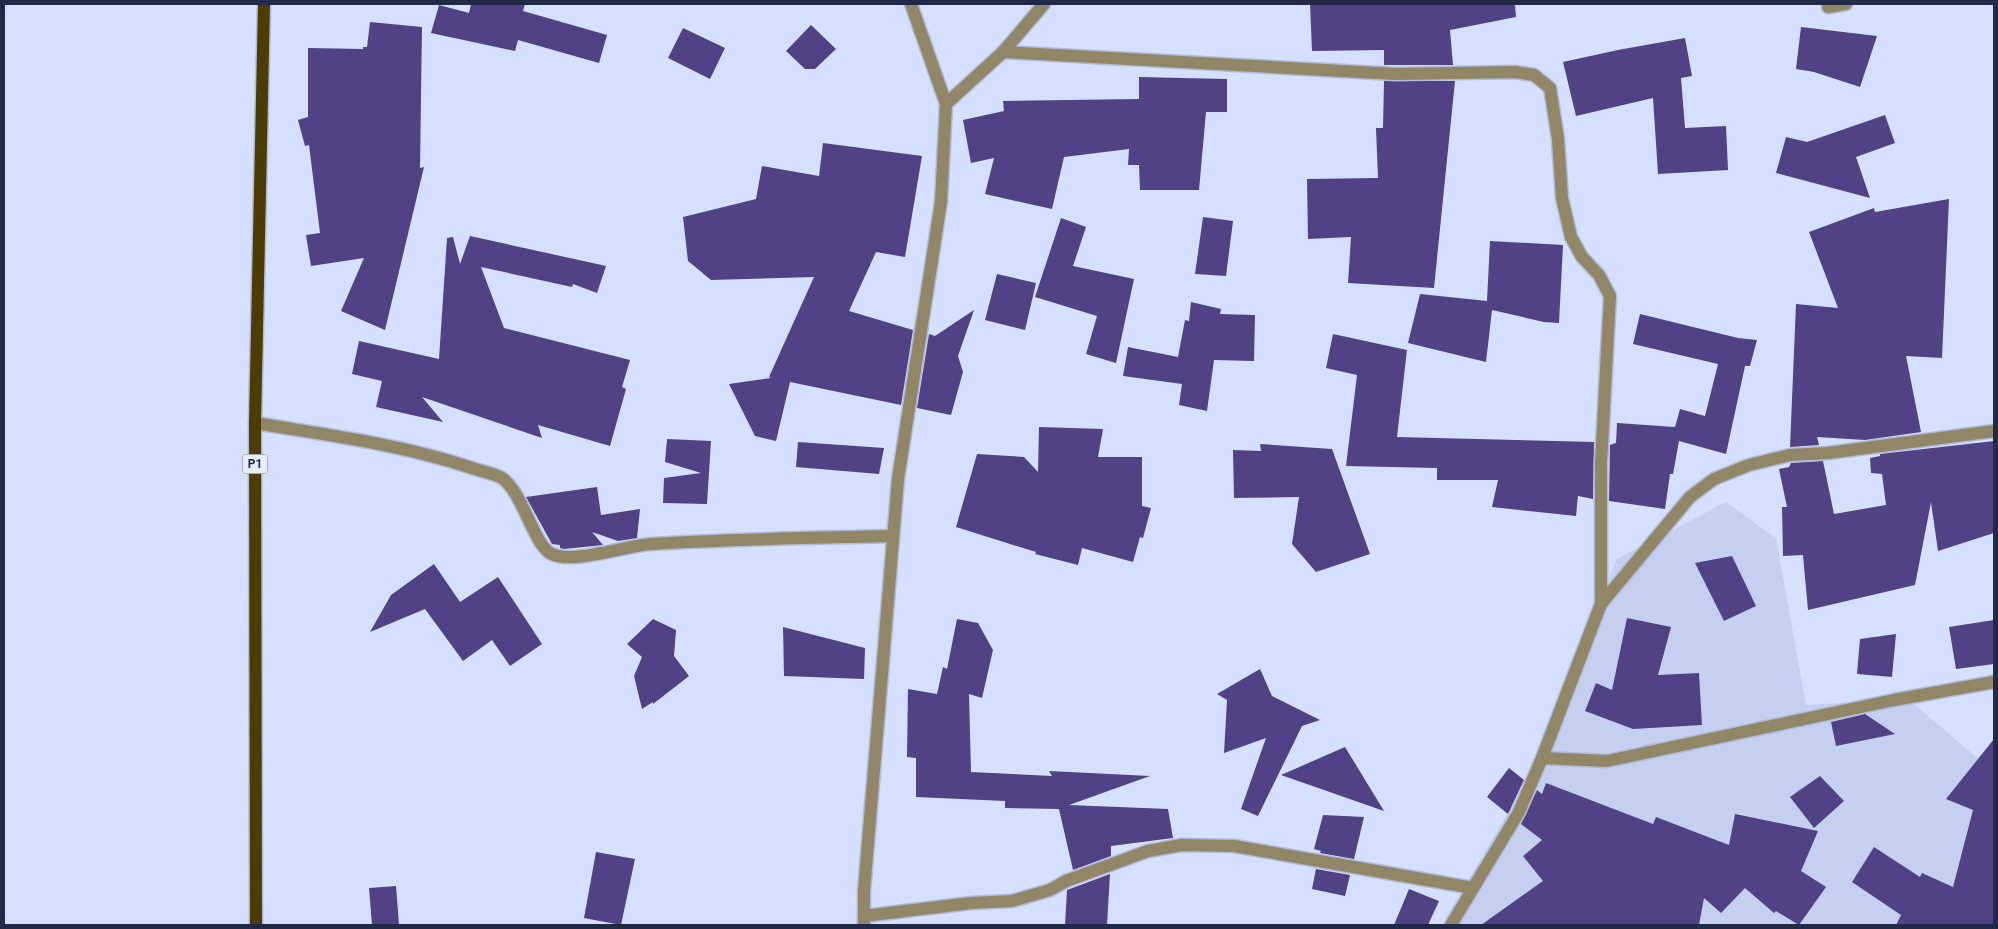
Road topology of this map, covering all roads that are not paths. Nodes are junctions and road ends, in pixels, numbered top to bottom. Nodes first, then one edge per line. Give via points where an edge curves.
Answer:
1 (264, 4) edge
2 (911, 4) edge
3 (1044, 4) edge
4 (1846, 4) edge
5 (1828, 7) dead end
6 (1003, 52) junction
7 (946, 104) junction
8 (255, 423) junction
9 (1994, 431) edge
10 (893, 536) junction
11 (1601, 604) junction
12 (1994, 682) edge
13 (1542, 758) junction
14 (1473, 888) junction
15 (864, 920) edge
16 (256, 925) edge
17 (1451, 925) edge

1 - 8 main road, P1
2 - 7 street
3 - 6 street
4 - 5 street
6 - 7 street
6 - 11 street via 1396,74 1515,72 1534,75 1550,88 1562,198 1571,237 1610,296 1601,463
7 - 10 street via 941,202 898,479
8 - 10 street via 370,442 454,462 501,478 516,493 540,543 552,555 569,557 648,544
8 - 16 main road, P1
9 - 11 street via 1790,456 1749,465 1714,479 1690,497
10 - 15 street
11 - 13 street
12 - 13 street via 1607,760
13 - 14 street via 1519,812
14 - 15 street via 1234,846 1182,845 1148,852 1066,881 1050,890 1012,901 972,903
14 - 17 street

